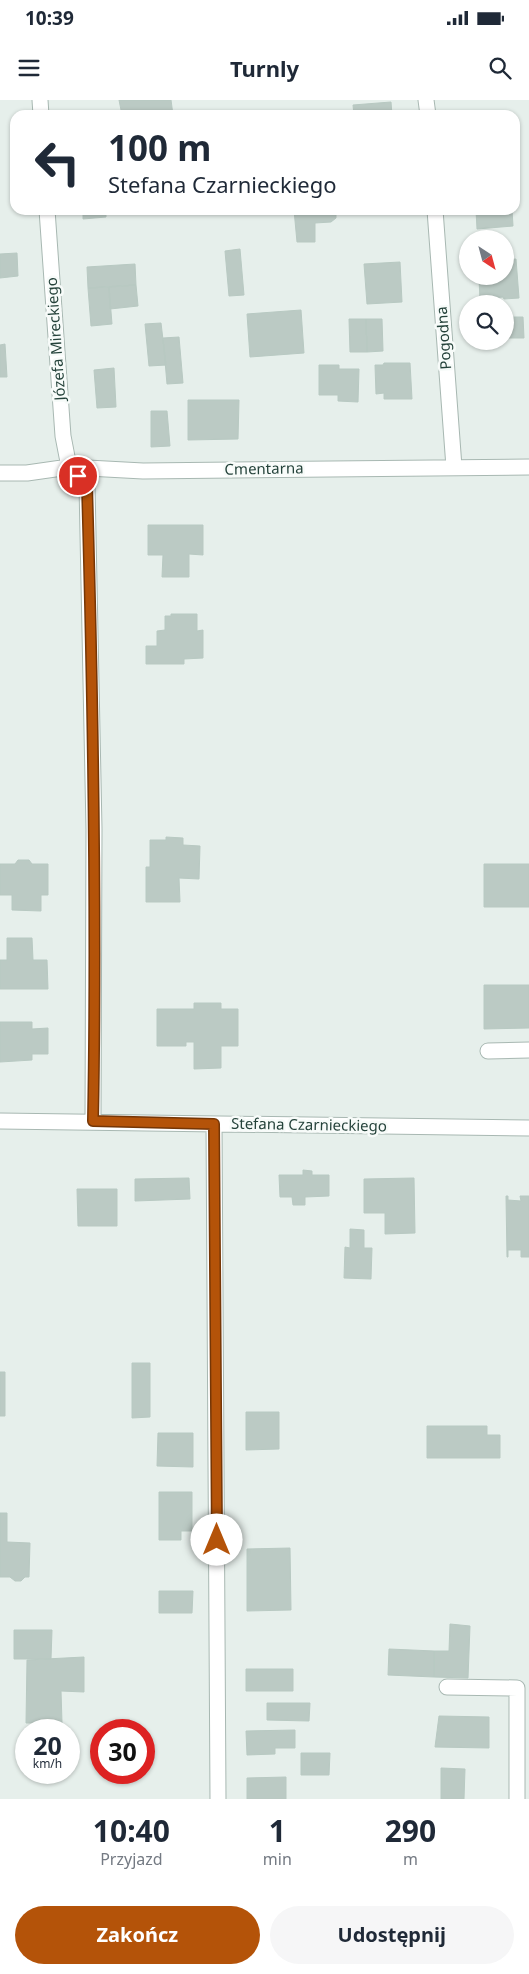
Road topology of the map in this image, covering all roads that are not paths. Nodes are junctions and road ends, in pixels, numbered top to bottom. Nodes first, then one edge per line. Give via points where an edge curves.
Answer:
1 (47, 215) edge
2 (435, 215) edge
3 (69, 467) junction
4 (454, 467) junction
5 (529, 467) edge
6 (0, 473) edge
7 (529, 1050) edge
8 (488, 1051) dead end
9 (0, 1121) edge
10 (93, 1121) junction
11 (214, 1124) junction
12 (529, 1128) edge
13 (447, 1687) dead end
14 (218, 1799) edge
15 (517, 1799) edge

1 - 3 street, Józefa Mireckiego via 63,436
2 - 4 street, Pogodna
3 - 4 street, Cmentarna via 143,471
3 - 6 street, Cmentarna
3 - 10 street via 87,485 94,829
4 - 5 street, Cmentarna
7 - 8 street
9 - 10 street, Stefana Czarnieckiego
10 - 11 street, Stefana Czarnieckiego
11 - 12 street, Stefana Czarnieckiego
11 - 14 street
13 - 15 street via 517,1688

